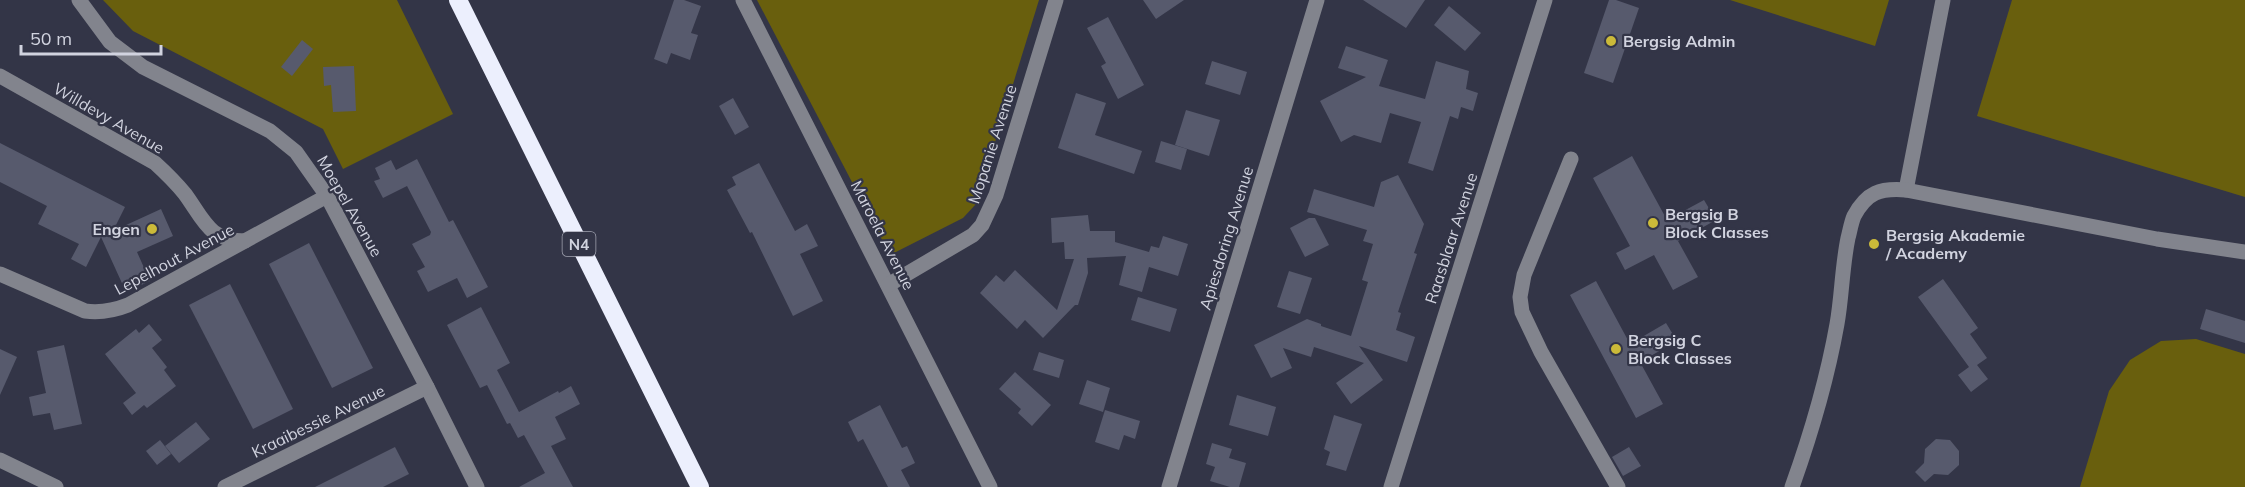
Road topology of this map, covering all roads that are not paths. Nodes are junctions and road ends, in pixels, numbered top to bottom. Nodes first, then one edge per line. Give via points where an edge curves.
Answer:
1 (79, 0) edge
2 (458, 0) edge
3 (743, 0) edge
4 (1056, 0) edge
5 (1317, 0) edge
6 (1545, 0) edge
7 (1943, 0) edge
8 (0, 76) edge
9 (1571, 159) dead end
10 (1906, 190) junction
11 (327, 196) junction
12 (246, 241) junction
13 (2245, 252) edge
14 (0, 274) edge
15 (888, 285) junction
16 (427, 387) junction
17 (0, 460) edge
18 (56, 487) edge
19 (225, 487) edge
20 (477, 487) edge
21 (700, 487) edge
22 (990, 487) edge
23 (1169, 487) edge
24 (1391, 487) edge
25 (1618, 487) edge
26 (1792, 487) edge

1 - 11 street, Moepel Avenue via 110,42 143,67 287,143
2 - 21 highway, N4
3 - 15 street, Maroela Avenue
4 - 15 street, Mopanie Avenue via 996,195 982,225 963,242
5 - 23 street, Apiesdoring Avenue
6 - 24 street, Raasblaar Avenue
7 - 10 street
8 - 12 street, Willdevy Avenue via 155,164 171,177 215,234 228,241
9 - 25 street via 1524,276 1522,312 1540,352
10 - 13 street via 2157,239
10 - 26 street via 1885,188 1866,198 1853,218 1831,357
11 - 12 street, Lepelhout Avenue
11 - 16 street, Moepel Avenue
12 - 14 street, Lepelhout Avenue via 128,305 100,313 85,311
15 - 22 street, Maroela Avenue
16 - 19 street, Kraaibessie Avenue
16 - 20 street, Moepel Avenue
17 - 18 street

